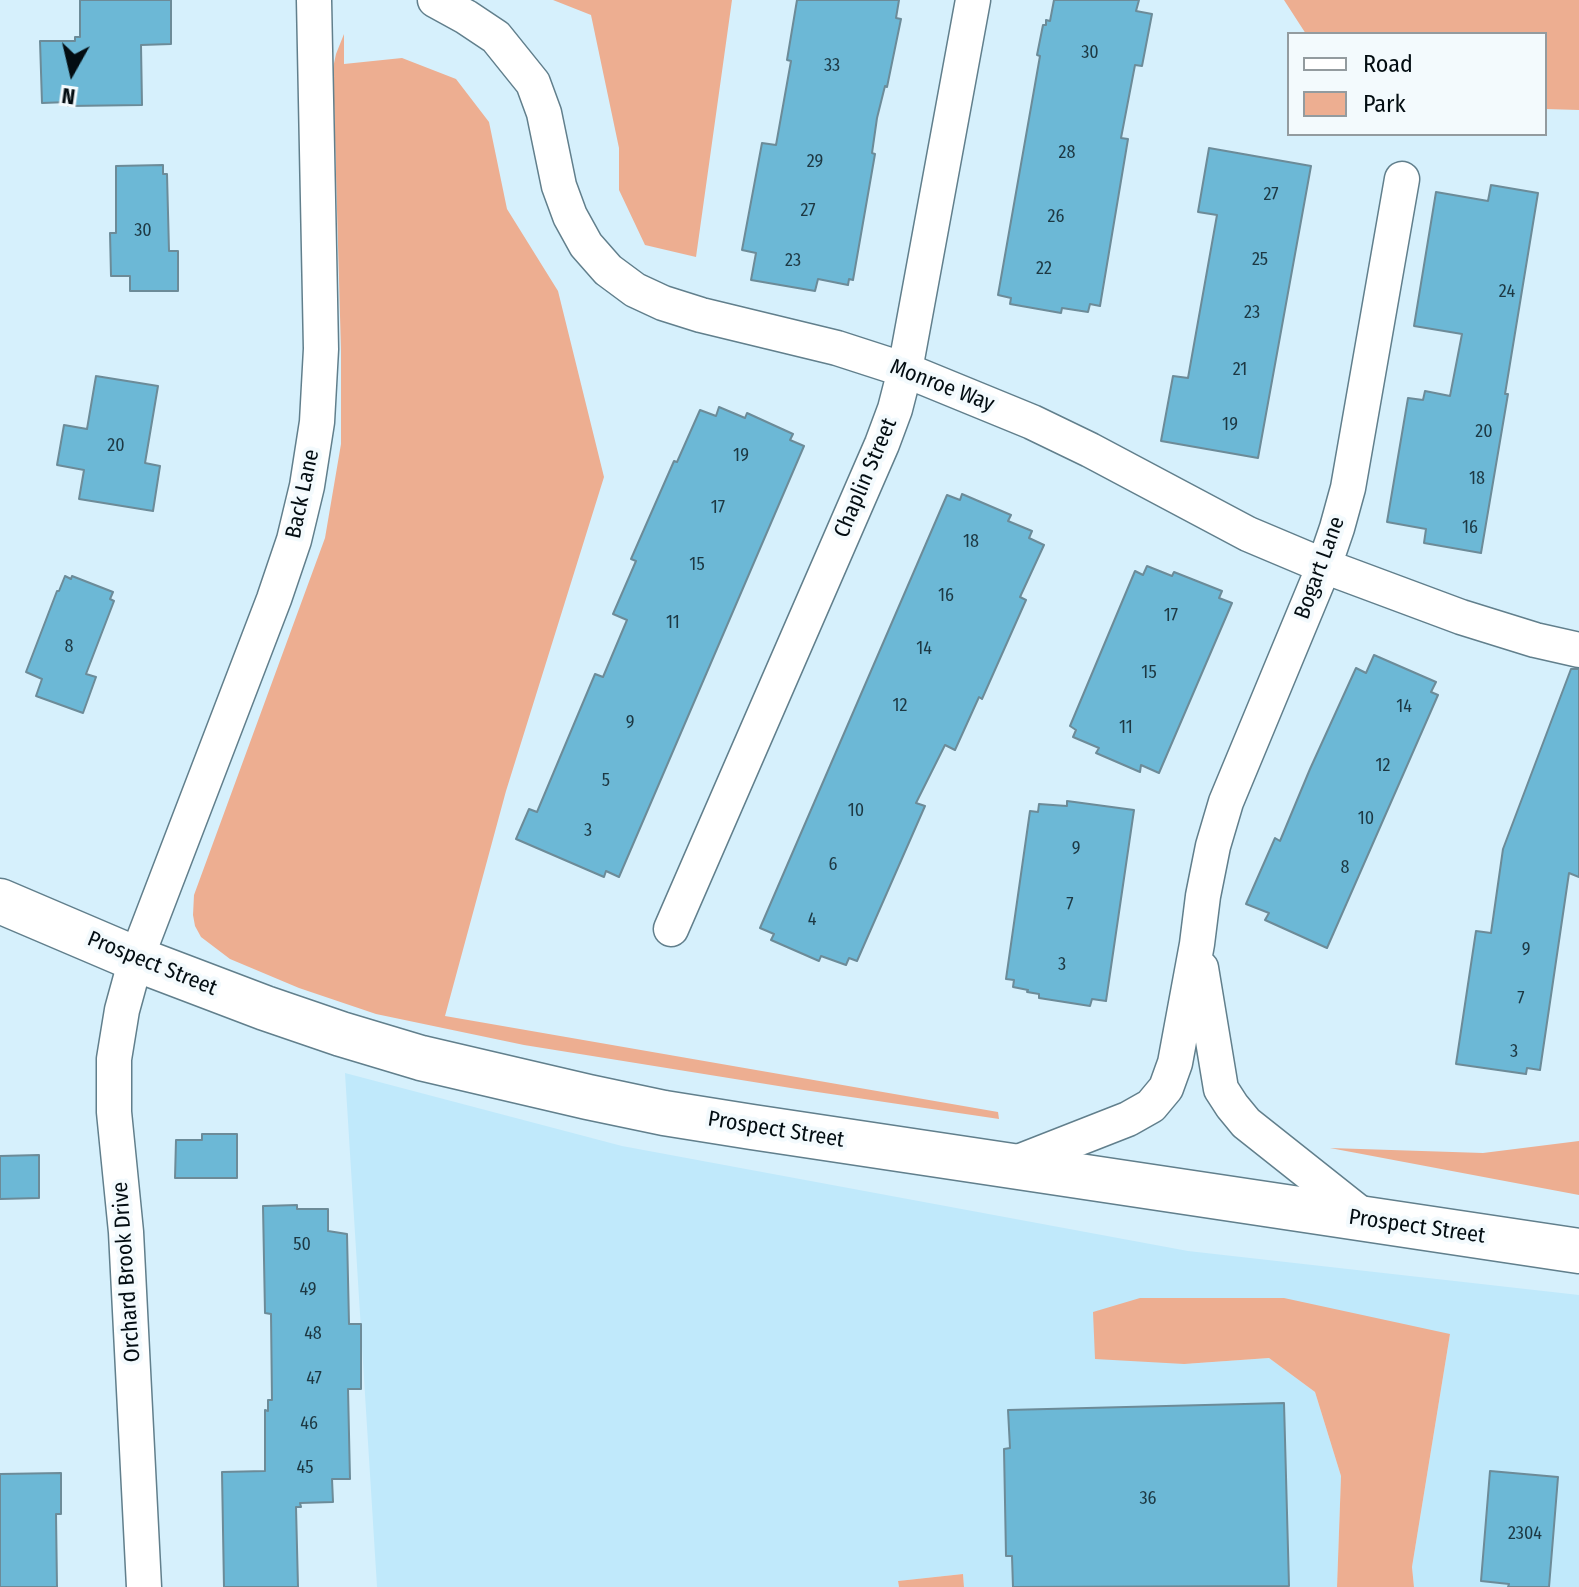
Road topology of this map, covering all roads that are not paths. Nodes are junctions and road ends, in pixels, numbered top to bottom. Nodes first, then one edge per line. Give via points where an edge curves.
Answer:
1 (314, 0) edge
2 (435, 0) edge
3 (973, 0) edge
4 (1402, 179) dead end
5 (905, 370) junction
6 (1324, 566) junction
7 (1579, 650) edge
8 (0, 901) edge
9 (671, 929) dead end
10 (1197, 944) junction
11 (136, 959) junction
12 (1008, 1166) junction
13 (1367, 1220) junction
14 (1579, 1251) edge
15 (144, 1587) edge

1 - 11 street, Back Lane via 321,349 307,486 274,599
2 - 5 street, Monroe Way via 496,37 533,83 570,216 608,270 663,303
3 - 5 street, Chaplin Street
4 - 6 street, Bogart Lane via 1348,488
5 - 6 street, Monroe Way via 1032,422 1248,534
5 - 9 street, Chaplin Street via 882,444
6 - 7 street, Monroe Way via 1461,617
6 - 10 street, Bogart Lane via 1226,802
8 - 11 main road, Prospect Street
10 - 12 street, Bogart Lane via 1175,1063 1159,1097 1128,1119
10 - 13 street, Bogart Lane via 1221,1089 1246,1123
11 - 12 main road, Prospect Street via 341,1034 502,1078 664,1113
11 - 15 street, Orchard Brook Drive via 114,1059 114,1112 126,1232
12 - 13 main road, Prospect Street
13 - 14 main road, Prospect Street

